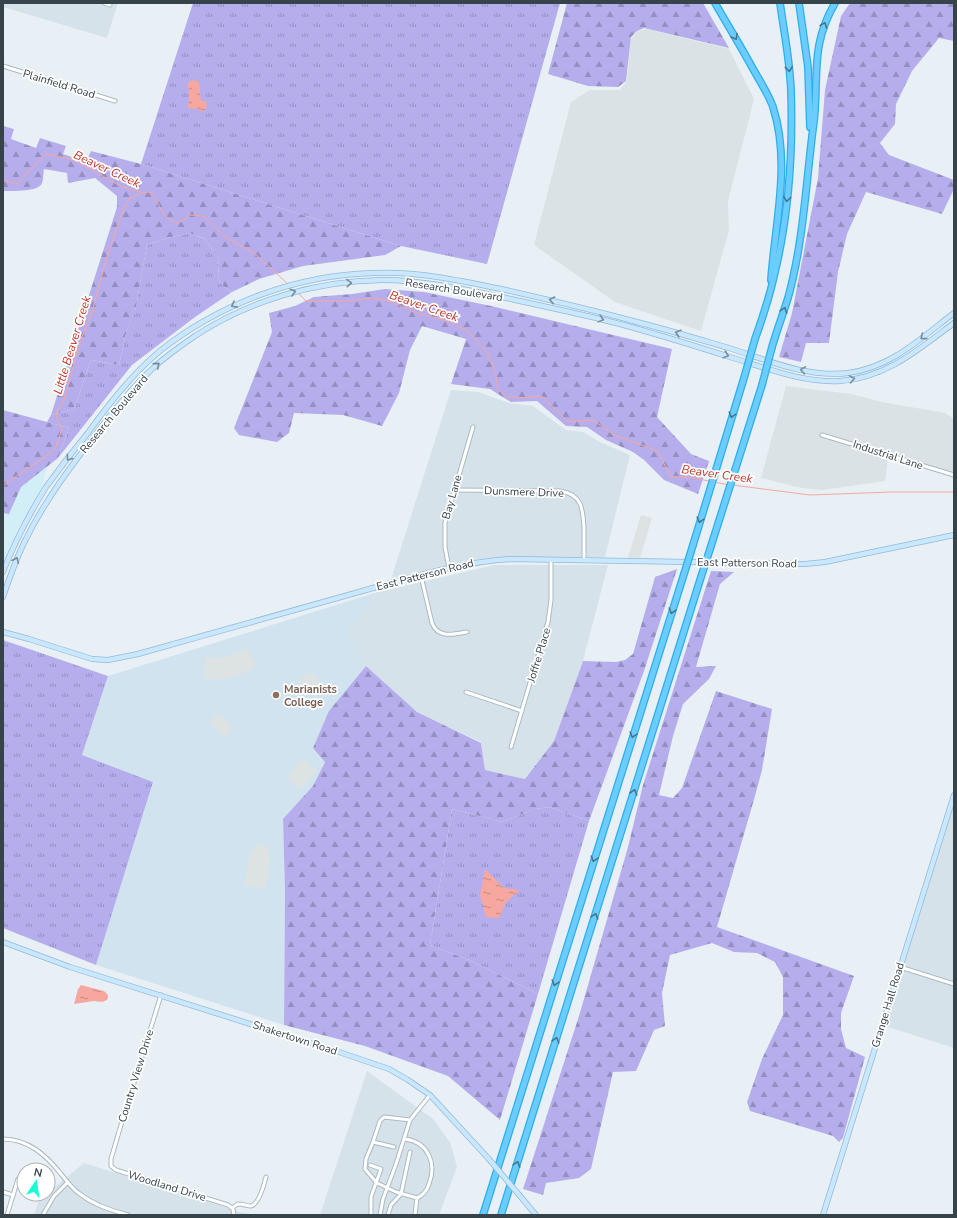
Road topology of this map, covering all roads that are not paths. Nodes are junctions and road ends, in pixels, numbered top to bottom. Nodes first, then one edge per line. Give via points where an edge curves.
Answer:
1 (104, 3) edge
2 (715, 3) edge
3 (776, 3) edge
4 (780, 3) edge
5 (799, 3) edge
6 (835, 3) edge
7 (110, 5) dead end
8 (786, 44) junction
9 (3, 66) edge
10 (115, 101) dead end
11 (809, 161) junction
12 (770, 296) junction
13 (954, 313) edge
14 (954, 323) edge
15 (473, 427) dead end
16 (822, 435) dead end
17 (954, 475) edge
18 (454, 490) junction
19 (954, 535) edge
20 (551, 560) junction
21 (584, 560) junction
22 (450, 568) junction
23 (3, 572) edge
24 (421, 576) junction
25 (3, 597) edge
26 (3, 632) edge
27 (467, 632) dead end
28 (466, 692) dead end
29 (522, 711) junction
30 (510, 747) dead end
31 (954, 795) edge
32 (3, 942) edge
33 (900, 966) junction
34 (954, 984) edge
35 (161, 995) junction
36 (430, 1095) junction
37 (410, 1120) junction
38 (3, 1139) edge
39 (405, 1139) junction
40 (373, 1142) junction
41 (394, 1147) dead end
42 (410, 1152) dead end
43 (112, 1156) joint
44 (370, 1164) dead end
45 (266, 1177) dead end
46 (376, 1182) junction
47 (68, 1183) junction
48 (16, 1185) edge
49 (387, 1188) junction
50 (3, 1192) edge
51 (401, 1194) junction
52 (13, 1195) junction
53 (417, 1198) junction
54 (232, 1209) junction
55 (7, 1215) edge
56 (43, 1215) edge
57 (128, 1215) edge
58 (234, 1215) edge
59 (370, 1215) edge
60 (380, 1215) edge
61 (388, 1215) edge
62 (415, 1215) edge
63 (483, 1215) edge
64 (501, 1215) edge
65 (536, 1215) edge
66 (823, 1215) edge

1 - 7 street
2 -> 12 highway via 765,90 777,122 782,169
3 - 8 highway
4 - 8 highway
5 - 11 highway via 808,67
11 -> 6 highway via 815,111 817,54 824,24
8 -> 12 highway via 791,89 788,191
9 - 10 street, Plainfield Road
64 -> 11 highway, bridge via 788,297 803,219
12 -> 63 highway, bridge
13 -> 23 main road, Research Boulevard via 902,352 881,364 846,373 820,373 794,369 594,310 440,277 373,273 304,281 240,302 205,321 161,350 131,379 47,486 26,522
25 -> 14 main road, Research Boulevard via 24,541 41,512 71,466 122,401 176,348 227,317 276,297 343,283 382,280 424,282 617,323 793,376 820,381 842,381 876,374 898,364
15 - 18 street, Bay Lane
16 - 17 street, Industrial Lane
18 - 21 street, Dunsmere Drive via 569,493 577,499 582,509
18 - 22 street, Bay Lane via 444,529
19 - 21 main road, East Patterson Road via 805,564
20 - 21 main road, East Patterson Road
20 - 22 main road, East Patterson Road via 493,560
20 - 29 street, Joffre Place via 548,622
22 - 24 main road, East Patterson Road
24 - 26 main road, East Patterson Road via 108,660 92,659
24 - 27 street via 435,629 446,635
28 - 29 street
29 - 30 street, Joffre Place
31 - 33 main road, Grange Hall Road
32 - 35 main road, Shakertown Road via 70,967
33 - 34 street
33 - 66 main road, Grange Hall Road
35 - 36 main road, Shakertown Road via 385,1068
35 - 43 street, Country View Drive
36 - 37 street
36 - 65 main road, Shakertown Road, bridge
37 - 39 street
37 - 40 street via 384,1118 380,1121
38 - 47 street via 30,1145 40,1152
39 - 49 street
39 - 53 street via 417,1142 431,1160 431,1176 425,1192
40 - 41 street
40 - 46 street via 366,1159 366,1169
42 - 51 street
43 - 54 street, Woodland Drive via 110,1163 116,1170 228,1205
44 - 46 street via 381,1169
45 - 54 street via 253,1206 238,1204
46 - 49 street
46 - 59 street via 371,1197
47 - 56 street via 54,1196
47 - 57 street via 92,1202
48 - 52 street
49 - 51 street
49 - 60 street
50 - 52 street
51 - 53 street
51 - 61 street via 391,1205
52 - 55 street
53 - 62 street
54 - 58 street

